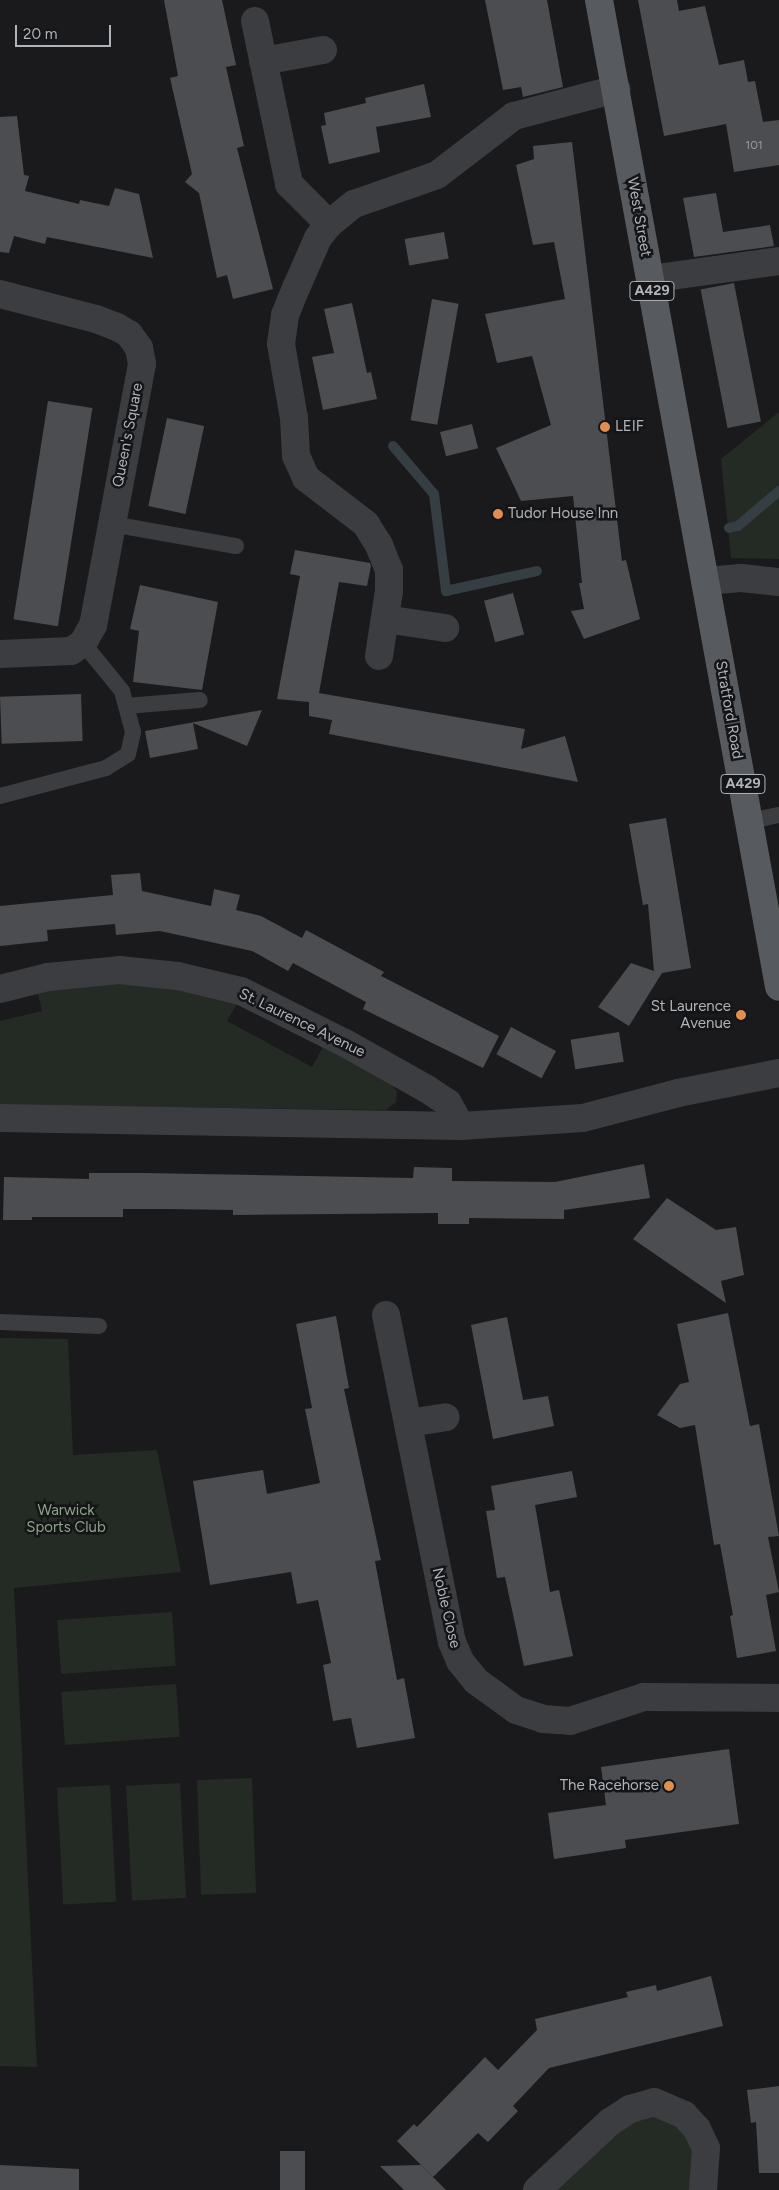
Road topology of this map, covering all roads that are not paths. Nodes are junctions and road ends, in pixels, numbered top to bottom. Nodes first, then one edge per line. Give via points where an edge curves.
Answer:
1 (599, 0) edge
2 (255, 22) dead end
3 (323, 50) dead end
4 (263, 61) junction
5 (616, 89) junction
6 (329, 224) junction
7 (779, 261) edge
8 (650, 279) junction
9 (0, 294) edge
10 (112, 524) junction
11 (236, 546) dead end
12 (706, 581) junction
13 (779, 582) edge
14 (385, 619) junction
15 (445, 628) dead end
16 (83, 643) junction
17 (0, 654) edge
18 (379, 656) dead end
19 (200, 700) dead end
20 (126, 706) junction
21 (0, 796) edge
22 (779, 815) edge
23 (750, 821) junction
24 (779, 987) edge
25 (0, 989) edge
26 (779, 1073) edge
27 (0, 1118) edge
28 (461, 1126) junction
29 (386, 1315) dead end
30 (0, 1322) edge
31 (98, 1326) dead end
32 (446, 1417) dead end
33 (409, 1423) junction
34 (779, 1698) edge
35 (537, 2190) edge
36 (703, 2190) edge

1 - 5 main road, West Street / A429
2 - 4 street
3 - 4 street
4 - 6 street via 289,184
5 - 6 street via 514,116 437,175 354,204
5 - 8 main road, West Street / A429
6 - 14 street via 311,253 285,316 281,344 294,418 296,456 306,478 366,524 379,545 389,570
7 - 8 street
8 - 12 main road, West Street / A429
9 - 10 street, Queen's Square via 96,319 129,334 140,348 142,364
10 - 11 lane
10 - 16 street, Queen's Square via 93,625
12 - 13 street via 741,578
12 - 23 main road, Stratford Road / A429
14 - 15 street
14 - 18 street
16 - 17 street via 58,654
16 - 20 lane via 122,691
19 - 20 lane
20 - 21 lane via 133,732 132,747 121,761 106,768
22 - 23 lane
23 - 24 main road, Stratford Road / A429
25 - 28 street, St. Laurence Avenue via 48,976 119,970 178,976 241,991 346,1043 427,1089 448,1103
26 - 28 street via 678,1093 583,1118
27 - 28 street via 316,1126
29 - 33 street, Noble Close
30 - 31 lane
32 - 33 street
33 - 34 street, Noble Close via 452,1642 460,1661 476,1681 496,1696 516,1710 543,1719 570,1721 644,1697
35 - 36 street via 610,2122 630,2109 654,2102 684,2115 697,2130 706,2148

